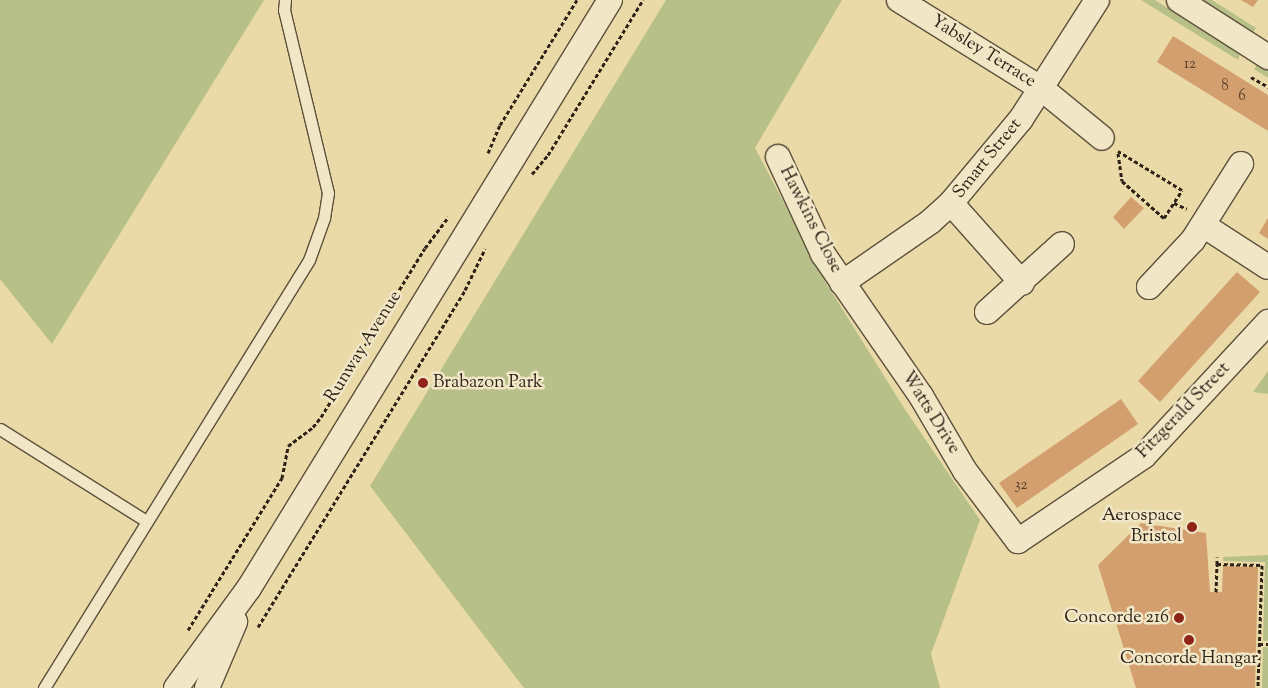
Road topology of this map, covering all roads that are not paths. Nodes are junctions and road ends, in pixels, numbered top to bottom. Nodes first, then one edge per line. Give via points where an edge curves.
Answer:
1 (285, 0) edge
2 (610, 0) edge
3 (899, 0) edge
4 (1097, 0) edge
5 (1179, 0) edge
6 (1268, 57) edge
7 (1042, 89) junction
8 (1110, 144) road end
9 (778, 157) dead end
10 (1241, 164) dead end
11 (951, 203) junction
12 (1203, 225) junction
13 (1062, 244) dead end
14 (1268, 267) edge
15 (842, 283) junction
16 (1022, 283) junction
17 (1149, 287) dead end
18 (987, 312) dead end
19 (1268, 322) edge
20 (0, 429) edge
21 (146, 521) junction
22 (1018, 541) joint
23 (249, 588) junction
24 (44, 688) edge
25 (176, 688) edge
26 (207, 688) edge

1 - 21 lane via 284,10 328,193 324,218 309,260
2 - 23 street, Runway Avenue
3 - 7 street, Yabsley Terrace
4 - 7 street, Smart Street
5 - 6 street
7 - 8 street, Yabsley Terrace
7 - 11 street, Smart Street via 1004,142
9 - 15 street, Hawkins Close via 823,254
10 - 12 street
11 - 15 street, Smart Street via 930,222
11 - 16 street
12 - 14 street
12 - 17 street
13 - 16 street
15 - 22 street, Watts Drive via 927,404 965,470
16 - 18 street
19 - 22 street, Fitzgerald Street via 1144,456
20 - 21 lane
21 - 24 lane
23 - 25 street, Runway Avenue
23 - 26 street, Runway Avenue

